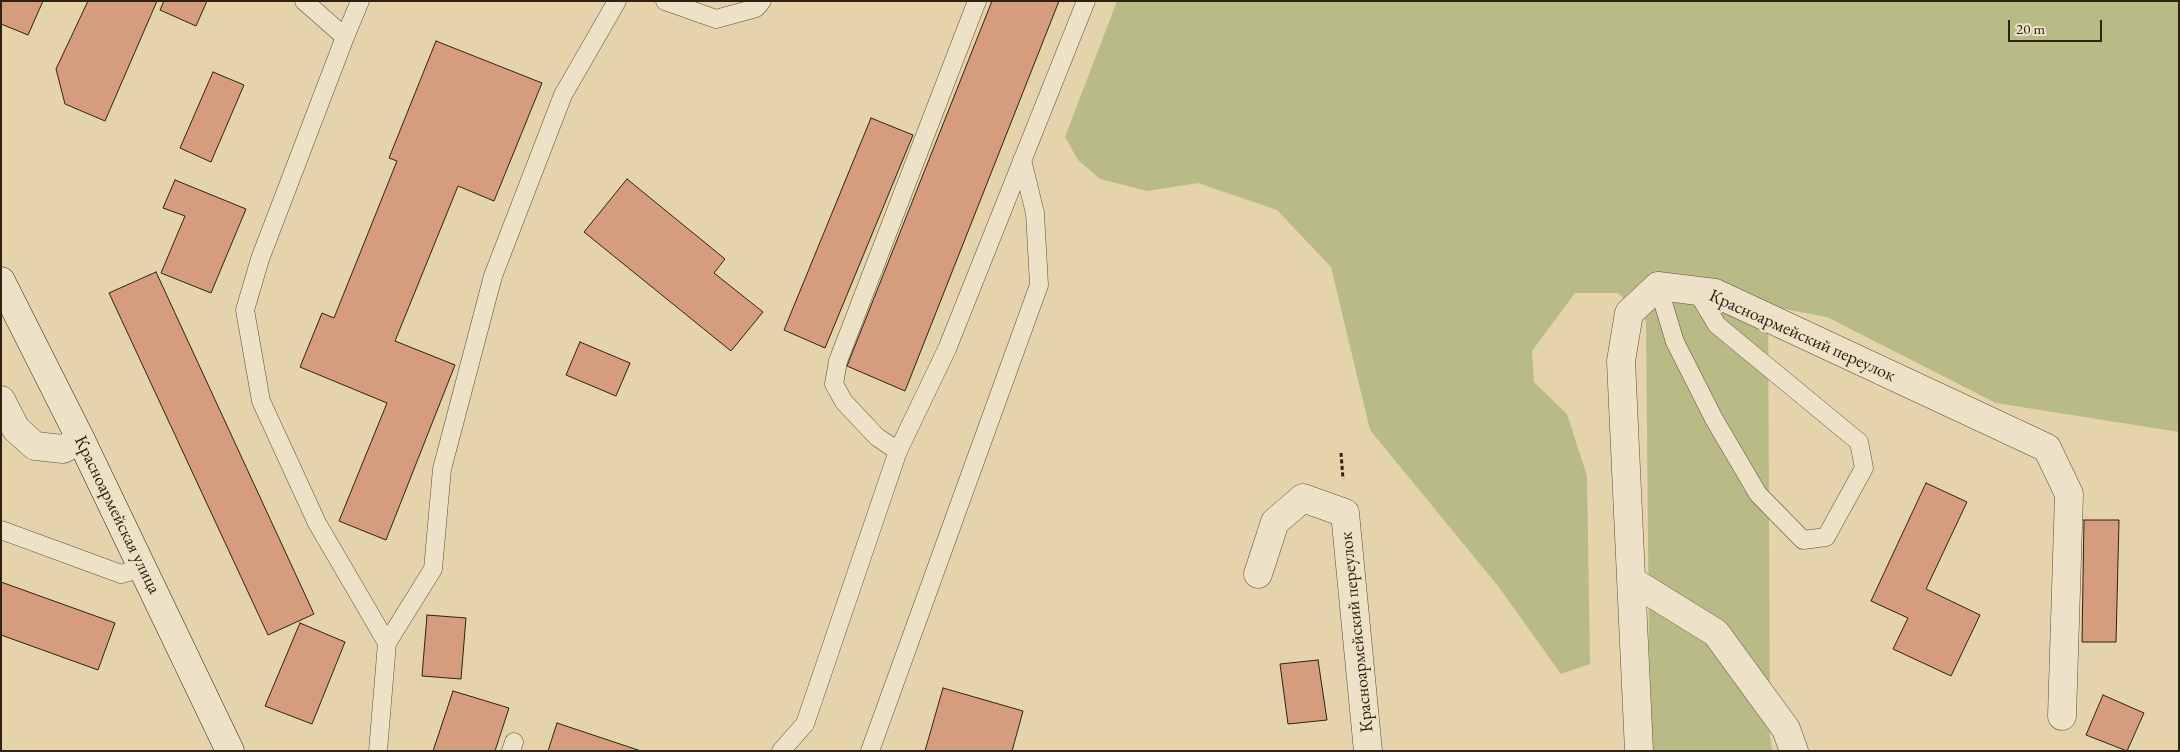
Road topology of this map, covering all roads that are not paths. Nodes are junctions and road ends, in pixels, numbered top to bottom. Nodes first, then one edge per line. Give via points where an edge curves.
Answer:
1 (304, 1) edge
2 (360, 1) edge
3 (617, 1) edge
4 (665, 1) edge
5 (762, 1) edge
6 (976, 1) edge
7 (1086, 1) edge
8 (345, 37) junction
9 (1022, 160) junction
10 (1, 281) edge
11 (1658, 286) junction
12 (1696, 290) junction
13 (1, 400) edge
14 (81, 440) junction
15 (898, 451) junction
16 (1, 530) edge
17 (143, 568) junction
18 (1258, 574) dead end
19 (1632, 581) junction
20 (387, 643) junction
21 (2062, 716) dead end
22 (230, 751) edge
23 (378, 751) edge
24 (781, 751) edge
25 (870, 751) edge
26 (1368, 751) edge
27 (1640, 751) edge
28 (1794, 751) edge

1 - 8 lane
2 - 8 lane
3 - 20 lane via 563,95 493,276 442,468 433,569
4 - 5 lane via 716,19 756,8
6 - 15 lane via 838,361 834,384 844,402 876,437
7 - 9 lane
8 - 20 lane via 260,260 245,310 261,401 317,523
9 - 15 lane via 947,349
9 - 25 lane via 1035,213 1038,285
10 - 14 street, Красноармейская улица
11 - 12 street, Красноармейский переулок
11 - 12 lane via 1675,342 1714,419 1758,494 1803,540 1826,537 1864,468 1859,442 1718,325
11 - 19 street via 1629,313 1621,361
12 - 21 street, Красноармейский переулок via 1715,293 2047,448 2069,494
13 - 14 street via 16,429 36,446 62,449
14 - 17 street, Красноармейская улица
15 - 24 lane via 805,724
16 - 17 lane via 121,574
17 - 22 street, Красноармейская улица
18 - 26 street, Красноармейский переулок via 1275,522 1303,498 1345,512
19 - 27 street
19 - 28 street via 1716,633 1786,729
20 - 23 lane

